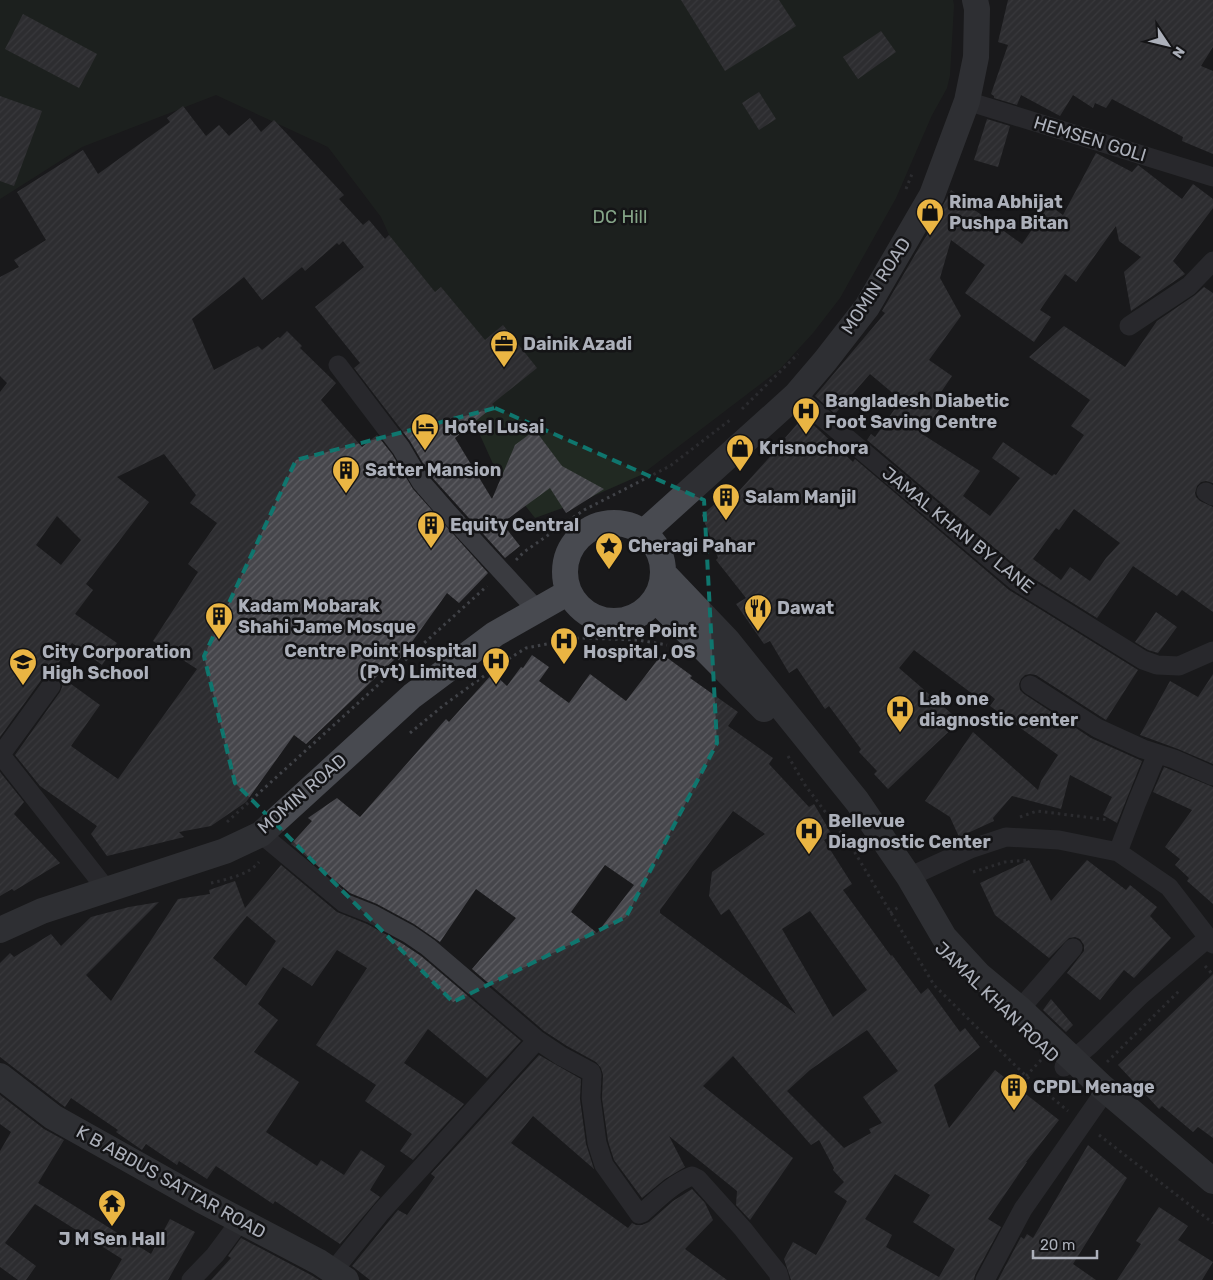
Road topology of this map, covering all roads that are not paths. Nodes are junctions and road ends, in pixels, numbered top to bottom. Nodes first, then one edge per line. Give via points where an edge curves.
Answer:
1 (975, 0) edge
2 (967, 101) junction
3 (1213, 177) edge
4 (1213, 261) edge
5 (1129, 326) dead end
6 (338, 365) dead end
7 (796, 395) junction
8 (644, 532) junction
9 (664, 574) junction
10 (569, 592) junction
11 (656, 600) junction
12 (538, 610) junction
13 (1212, 651) edge
14 (1030, 685) dead end
15 (51, 686) dead end
16 (1157, 754) junction
17 (1213, 776) edge
18 (261, 834) junction
19 (1118, 852) junction
20 (107, 890) junction
21 (902, 897) junction
22 (0, 930) edge
23 (1210, 941) edge
24 (1073, 948) dead end
25 (1020, 1009) junction
26 (537, 1040) junction
27 (1069, 1063) junction
28 (0, 1076) edge
29 (1101, 1097) junction
30 (1213, 1181) edge
31 (1213, 1195) edge
32 (241, 1220) junction
33 (339, 1276) edge
34 (191, 1280) edge
35 (780, 1280) edge
36 (984, 1280) edge

1 - 2 main road, MOMIN ROAD via 976,57
2 - 3 street, HEMSEN GOLI
2 - 7 main road, MOMIN ROAD via 932,195 899,252 866,307
4 - 5 street via 1189,286
6 - 12 street via 401,448 421,482
7 - 8 main road, MOMIN ROAD
7 - 13 street, JAMAL KHAN BY LANE via 1016,581 1143,660 1157,665 1180,666
8 - 9 main road via 662,558
8 - 10 main road via 633,526 614,523 595,527 584,534 568,554 565,580
9 - 11 main road
9 - 21 main road via 728,640 857,801
10 - 11 main road via 585,613 610,622 636,617
10 - 12 main road, MOMIN ROAD
11 - 21 main road, JAMAL KHAN ROAD via 765,710 838,800 892,876
12 - 18 main road, MOMIN ROAD via 495,634 412,696
14 - 16 street via 1097,728
15 - 20 street via 2,753
16 - 17 street
16 - 19 street
18 - 20 main road, MOMIN ROAD via 225,851
18 - 26 street via 344,903 372,914 428,947
19 - 21 street via 1059,840 1006,837 970,849
19 - 23 street via 1169,887
20 - 22 main road, MOMIN ROAD via 42,911
21 - 25 main road via 979,975
21 - 27 main road, JAMAL KHAN ROAD via 940,952
23 - 27 street via 1141,995
24 - 25 street
25 - 27 main road
26 - 33 street via 381,1212
26 - 35 street via 591,1072 597,1143 604,1165 639,1214 669,1189 692,1176 749,1236
27 - 29 main road, JAMAL KHAN ROAD
27 - 30 main road
28 - 32 main road, K B ABDUS SATTAR ROAD via 53,1118
29 - 31 main road, JAMAL KHAN ROAD
29 - 36 street via 1023,1209
32 - 33 main road, K B ABDUS SATTAR ROAD
32 - 34 street

